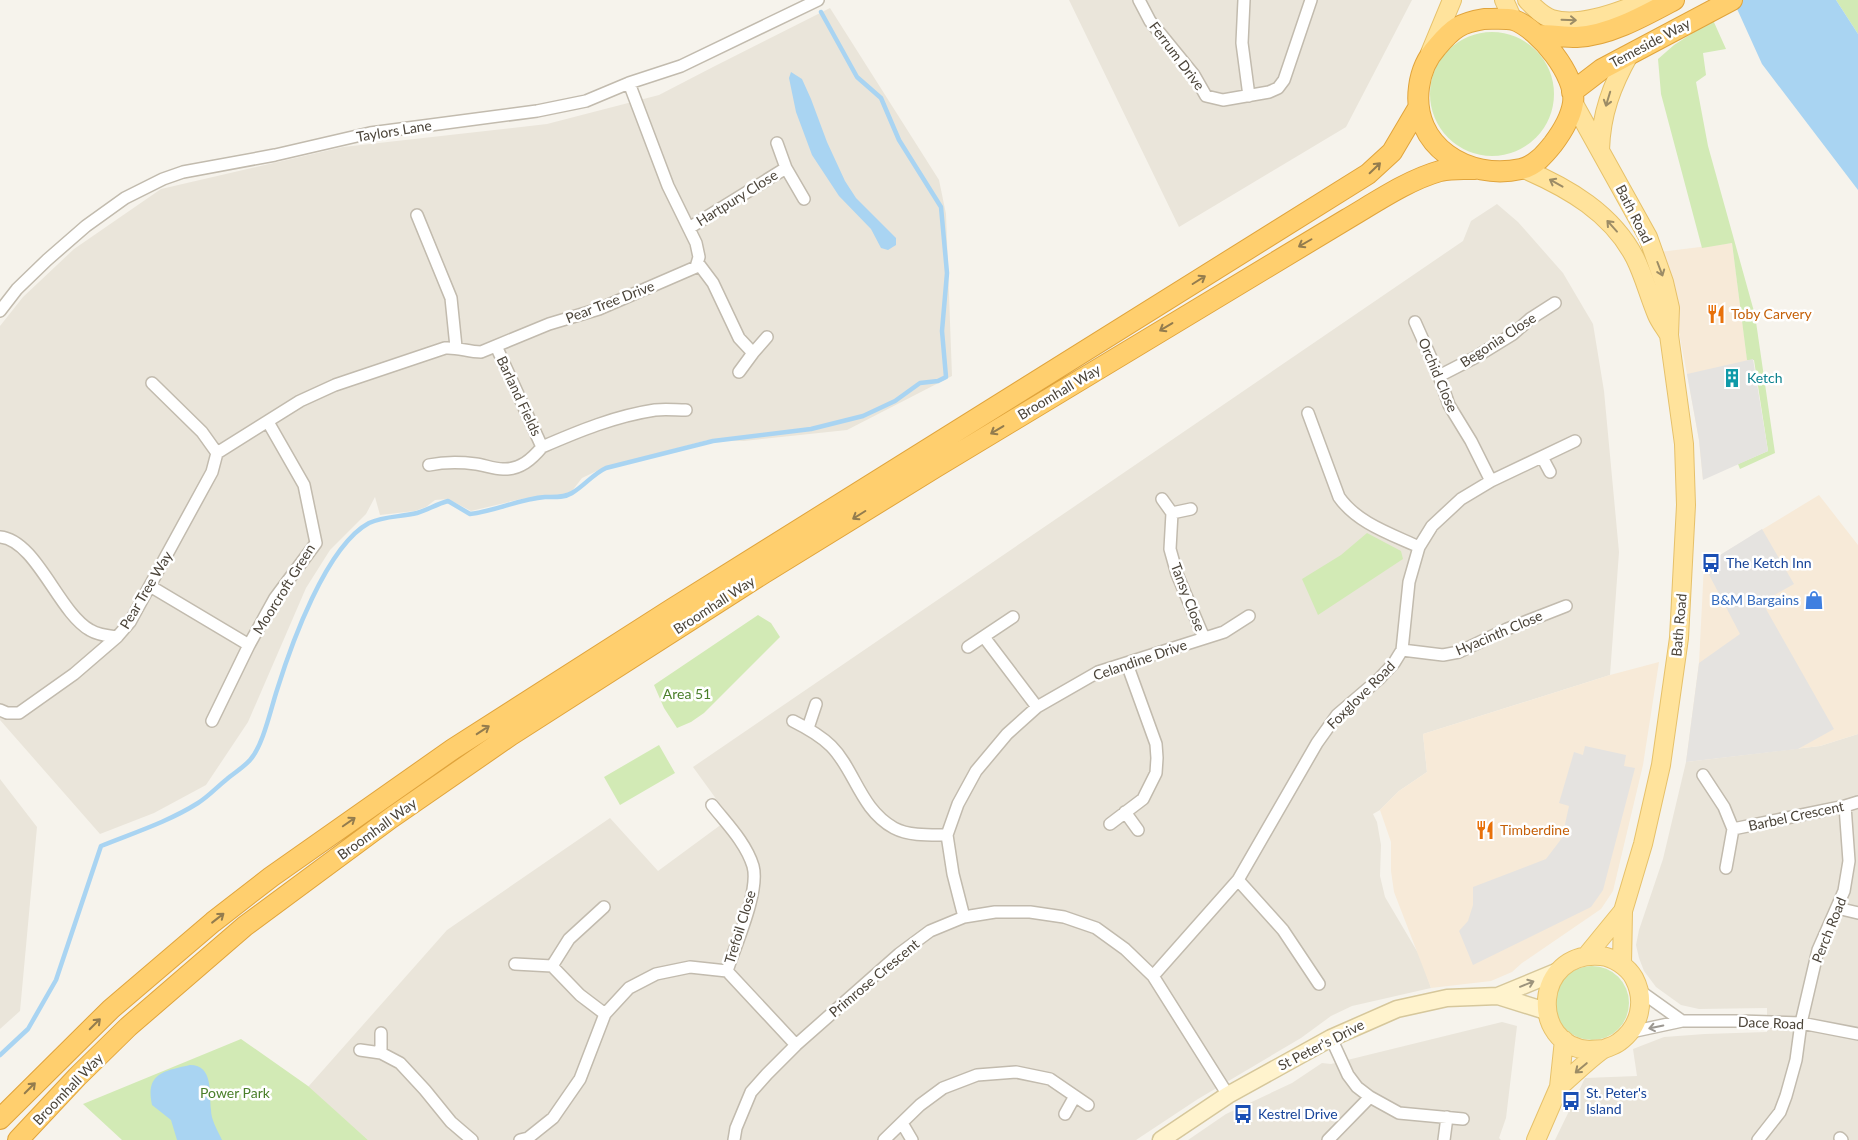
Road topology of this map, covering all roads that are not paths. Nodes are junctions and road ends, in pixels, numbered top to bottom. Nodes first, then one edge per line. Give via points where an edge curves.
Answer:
1 (818, 0) edge
2 (1139, 0) edge
3 (1244, 0) edge
4 (1311, 0) edge
5 (1452, 0) edge
6 (1504, 0) edge
7 (1527, 0) edge
8 (1647, 0) edge
9 (1732, 0) edge
10 (1670, 2) edge
11 (1513, 20) junction
12 (1538, 35) junction
13 (1629, 55) junction
14 (1428, 58) junction
15 (629, 83) junction
16 (1248, 96) junction
17 (1573, 97) junction
18 (1418, 108) junction
19 (777, 143) dead end
20 (1600, 150) junction
21 (786, 168) junction
22 (1524, 168) junction
23 (1475, 169) junction
24 (804, 199) dead end
25 (417, 215) dead end
26 (689, 228) junction
27 (698, 263) junction
28 (1555, 303) dead end
29 (0, 311) edge
30 (1415, 322) dead end
31 (1669, 335) junction
32 (767, 337) dead end
33 (496, 346) junction
34 (456, 347) junction
35 (753, 353) junction
36 (739, 372) dead end
37 (1439, 376) junction
38 (152, 383) dead end
39 (686, 410) dead end
40 (1308, 414) dead end
41 (268, 422) junction
42 (1575, 441) dead end
43 (542, 447) junction
44 (216, 453) junction
45 (1542, 457) junction
46 (429, 465) dead end
47 (1550, 472) dead end
48 (1491, 481) junction
49 (1162, 499) dead end
50 (1191, 509) dead end
51 (1172, 513) junction
52 (0, 537) edge
53 (1419, 547) junction
54 (150, 586) junction
55 (1566, 606) dead end
56 (1249, 616) dead end
57 (1013, 617) dead end
58 (984, 637) junction
59 (117, 638) junction
60 (1204, 638) junction
61 (249, 645) junction
62 (968, 648) dead end
63 (1402, 650) junction
64 (1127, 664) junction
65 (816, 704) dead end
66 (1037, 707) junction
67 (0, 710) edge
68 (212, 721) dead end
69 (793, 721) dead end
70 (808, 728) junction
71 (1703, 775) dead end
72 (1858, 802) edge
73 (712, 806) dead end
74 (1845, 806) junction
75 (1125, 812) junction
76 (1110, 824) dead end
77 (1733, 829) junction
78 (1138, 830) dead end
79 (947, 835) junction
80 (1726, 868) dead end
81 (1238, 880) junction
82 (604, 907) dead end
83 (1837, 908) junction
84 (1622, 911) junction
85 (1858, 913) edge
86 (964, 917) junction
87 (1587, 955) junction
88 (515, 964) dead end
89 (1622, 964) junction
90 (552, 966) junction
91 (726, 971) junction
92 (1556, 972) junction
93 (1153, 976) junction
94 (1319, 984) dead end
95 (1640, 991) junction
96 (1498, 996) junction
97 (1546, 1011) junction
98 (604, 1014) junction
99 (1682, 1021) junction
100 (1801, 1023) junction
101 (1630, 1032) junction
102 (381, 1033) dead end
103 (1858, 1034) edge
104 (1331, 1038) junction
105 (1564, 1040) junction
106 (796, 1045) junction
107 (1604, 1049) junction
108 (360, 1050) dead end
109 (381, 1053) junction
110 (1559, 1087) junction
111 (1228, 1095) junction
112 (1075, 1096) junction
113 (1370, 1097) junction
114 (1088, 1105) dead end
115 (1065, 1114) dead end
116 (1447, 1117) junction
117 (0, 1119) edge
118 (1463, 1119) dead end
119 (902, 1123) junction
120 (18, 1140) edge
121 (472, 1140) edge
122 (520, 1140) edge
123 (734, 1140) edge
124 (884, 1140) edge
125 (912, 1140) edge
126 (1161, 1140) edge
127 (1328, 1140) edge
128 (1444, 1140) edge
129 (1536, 1140) edge
130 (1758, 1140) edge

1 - 15 street, Taylors Lane via 681,66
2 - 16 street, Ferrum Drive via 1150,21 1194,75 1206,96 1223,100
3 - 16 street via 1242,43
4 - 16 street, Ferrum Drive via 1284,80 1278,88
5 - 14 main road
6 - 11 main road
7 -> 8 main road via 1552,19 1574,20 1617,12
9 - 13 highway, Temeside Way
10 - 12 highway, Temeside Way via 1602,32 1577,37
11 - 12 highway
11 - 14 highway via 1466,22 1449,33
12 - 17 highway via 1551,49 1568,78
13 - 17 highway, Temeside Way via 1602,70
13 -> 20 main road via 1610,93
14 - 18 highway via 1421,77
15 - 26 street via 668,186
15 - 29 street, Taylors Lane via 586,101 370,133 164,179 125,198 86,226 17,289
17 - 20 main road, Bath Road
17 - 22 highway via 1568,118 1557,138 1543,157
18 - 23 highway via 1424,128 1436,144 1446,154
117 -> 18 highway, Broomhall Way via 111,1009 213,922 278,872 453,749 1368,174 1392,152
19 - 21 street, Hartpury Close
20 -> 31 main road, Bath Road via 1648,237 1670,308
21 - 24 street, Hartpury Close
21 - 26 street, Hartpury Close
22 - 23 highway via 1492,172
31 -> 22 main road, Bath Road via 1657,316 1634,256 1613,225 1578,196
23 -> 120 highway, Broomhall Way via 1440,171 1412,183 1302,245 756,578 511,735 391,818 245,926 128,1027
25 - 34 street via 451,298
26 - 27 street via 696,243
27 - 33 street, Pear Tree Drive via 693,269 598,309 549,324
27 - 35 street via 713,283 739,338
28 - 37 street, Begonia Close via 1513,334
30 - 37 street, Orchid Close
31 - 84 main road, Bath Road via 1684,444 1686,505 1678,638 1661,765 1643,844
32 - 35 street
33 - 34 street, Pear Tree Drive via 481,352
33 - 43 street, Barland Fields
34 - 41 street, Pear Tree Drive via 335,385 300,401
35 - 36 street
37 - 48 street, Orchid Close via 1449,405
38 - 44 street via 202,432
39 - 43 street, Barland Fields via 657,410 619,417
40 - 53 street via 1339,497 1346,507 1370,524
41 - 44 street, Pear Tree Drive
41 - 61 street, Moorcroft Green via 304,485 316,543 276,598
42 - 45 street, Foxglove Road
43 - 46 street, Barland Fields via 518,467 503,470 475,464
44 - 54 street, Pear Tree Way via 212,472
45 - 47 street
45 - 48 street, Foxglove Road
48 - 53 street, Foxglove Road via 1461,499 1432,526
49 - 51 street
50 - 51 street
51 - 60 street, Tansy Close via 1170,549
52 - 59 street, Pear Tree Way via 22,546 77,619 90,630
53 - 63 street, Foxglove Road via 1409,582
54 - 59 street, Pear Tree Way
54 - 61 street
55 - 63 street, Hyacinth Close via 1459,652 1443,655
56 - 60 street, Celandine Drive via 1224,632
57 - 58 street
58 - 62 street
58 - 66 street
59 - 67 street via 19,713
60 - 64 street, Celandine Drive
61 - 68 street, Moorcroft Green
63 - 81 street, Foxglove Road via 1380,679 1336,715
64 - 66 street, Celandine Drive via 1098,672
64 - 75 street via 1156,744 1157,758 1156,773 1143,799
65 - 70 street
66 - 79 street, Celandine Drive via 1007,734 976,772 958,804
69 - 70 street
70 - 79 street via 832,747 881,819 895,829
71 - 77 street, Barbel Crescent via 1724,807
72 - 74 street, Barbel Crescent
73 - 91 street, Trefoil Close via 744,847 754,868 747,912
74 - 77 street, Barbel Crescent
74 - 83 street, Perch Road via 1849,861 1844,891
75 - 76 street
75 - 78 street
77 - 80 street, Barbel Crescent
79 - 86 street, Celandine Drive
81 - 93 street, Foxglove Road
81 - 94 street via 1283,930
82 - 90 street via 569,939
83 - 85 street
83 - 100 street, Perch Road via 1818,950
84 - 87 main road, Bath Road
84 - 89 main road, Bath Road
86 - 93 street, Primrose Crescent via 995,912 1030,912 1064,917 1096,928 1125,949
86 - 106 street, Primrose Crescent via 930,931 899,954
87 - 89 main road via 1604,956
87 - 92 main road, Bath Road via 1569,962
88 - 90 street
89 - 95 main road
90 - 98 street
91 - 98 street via 690,967 656,974 629,988
91 - 106 street
96 -> 92 street, St Peter's Drive
92 - 97 main road via 1546,994
93 - 111 street, Primrose Crescent
95 - 99 street
95 - 101 main road via 1641,1008
96 - 97 street, St Peter's Drive
96 - 104 street, St Peter's Drive via 1447,998 1397,1009
97 - 105 main road via 1553,1028
98 - 122 street via 580,1079 553,1118 528,1138
99 - 100 street, Dace Road
99 -> 101 street, Dace Road
100 - 103 street, Dace Road
100 - 130 street, Perch Road via 1796,1060 1786,1096 1780,1112
101 - 107 main road via 1618,1043
102 - 109 street
104 - 111 street, St Peter's Drive
104 - 113 street via 1348,1075
105 - 107 main road via 1587,1050
105 - 110 main road
106 - 123 street, Primrose Crescent via 750,1092
107 -> 110 main road
108 - 109 street
109 - 121 street via 400,1063 451,1122
110 - 129 main road
111 - 126 street, St Peter's Drive
112 - 114 street
112 - 115 street
112 - 119 street via 1050,1079 1016,1072 976,1075 943,1088
113 - 116 street via 1399,1113
113 - 127 street
116 - 118 street
116 - 128 street
119 - 124 street
119 - 125 street

